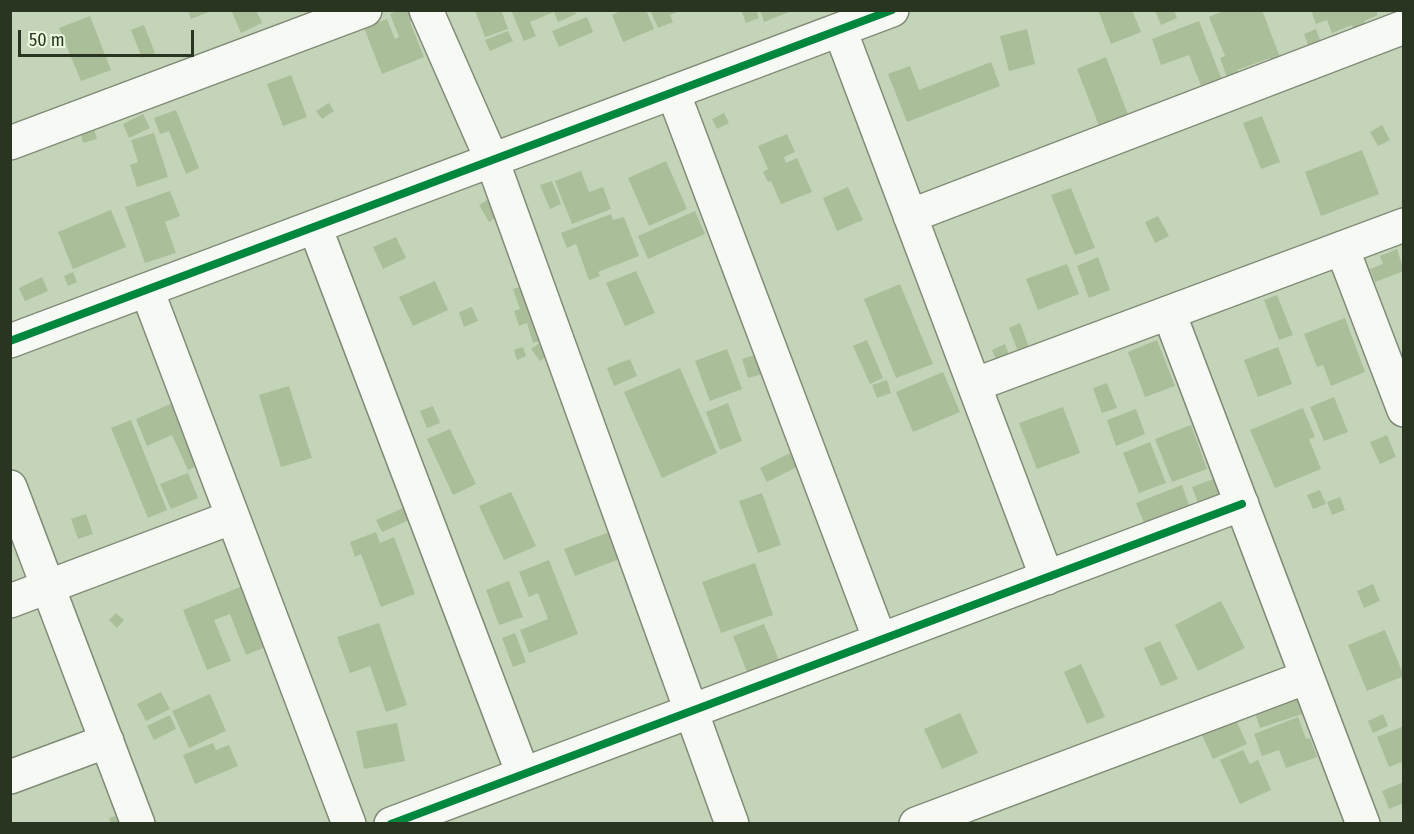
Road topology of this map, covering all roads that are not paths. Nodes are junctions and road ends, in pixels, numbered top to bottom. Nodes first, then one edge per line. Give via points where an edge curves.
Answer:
1 (365, 10) edge
2 (426, 10) edge
3 (892, 10) edge
4 (1404, 27) edge
5 (840, 30) junction
6 (673, 92) junction
7 (10, 143) edge
8 (492, 160) junction
9 (910, 216) junction
10 (1404, 225) edge
11 (315, 227) junction
12 (1342, 248) junction
13 (147, 290) junction
14 (1169, 313) junction
15 (10, 341) edge
16 (974, 386) junction
17 (1404, 410) edge
18 (10, 487) edge
19 (1242, 504) junction
20 (233, 517) junction
21 (1047, 578) junction
22 (48, 586) junction
23 (10, 601) edge
24 (880, 640) junction
25 (1307, 677) junction
26 (690, 711) junction
27 (107, 741) junction
28 (523, 774) junction
29 (10, 777) edge
30 (138, 824) edge
31 (349, 824) edge
32 (391, 824) edge
33 (732, 824) edge
34 (916, 824) edge
35 (1363, 824) edge

1 - 7 street
2 - 8 street
3 - 5 street
4 - 9 street
5 - 6 street
5 - 9 street
6 - 8 street
6 - 24 street
8 - 11 street
8 - 26 street
9 - 16 street
10 - 12 street
11 - 13 street
11 - 28 street
12 - 14 street
12 - 17 street
13 - 15 street
13 - 20 street
14 - 16 street
14 - 19 street
16 - 21 street
18 - 22 street
19 - 21 street
19 - 25 street
20 - 22 street
20 - 31 street
21 - 24 street
22 - 23 street
22 - 27 street
24 - 26 street
25 - 34 street
25 - 35 street
26 - 28 street
26 - 33 street
27 - 29 street
27 - 30 street
28 - 32 street

